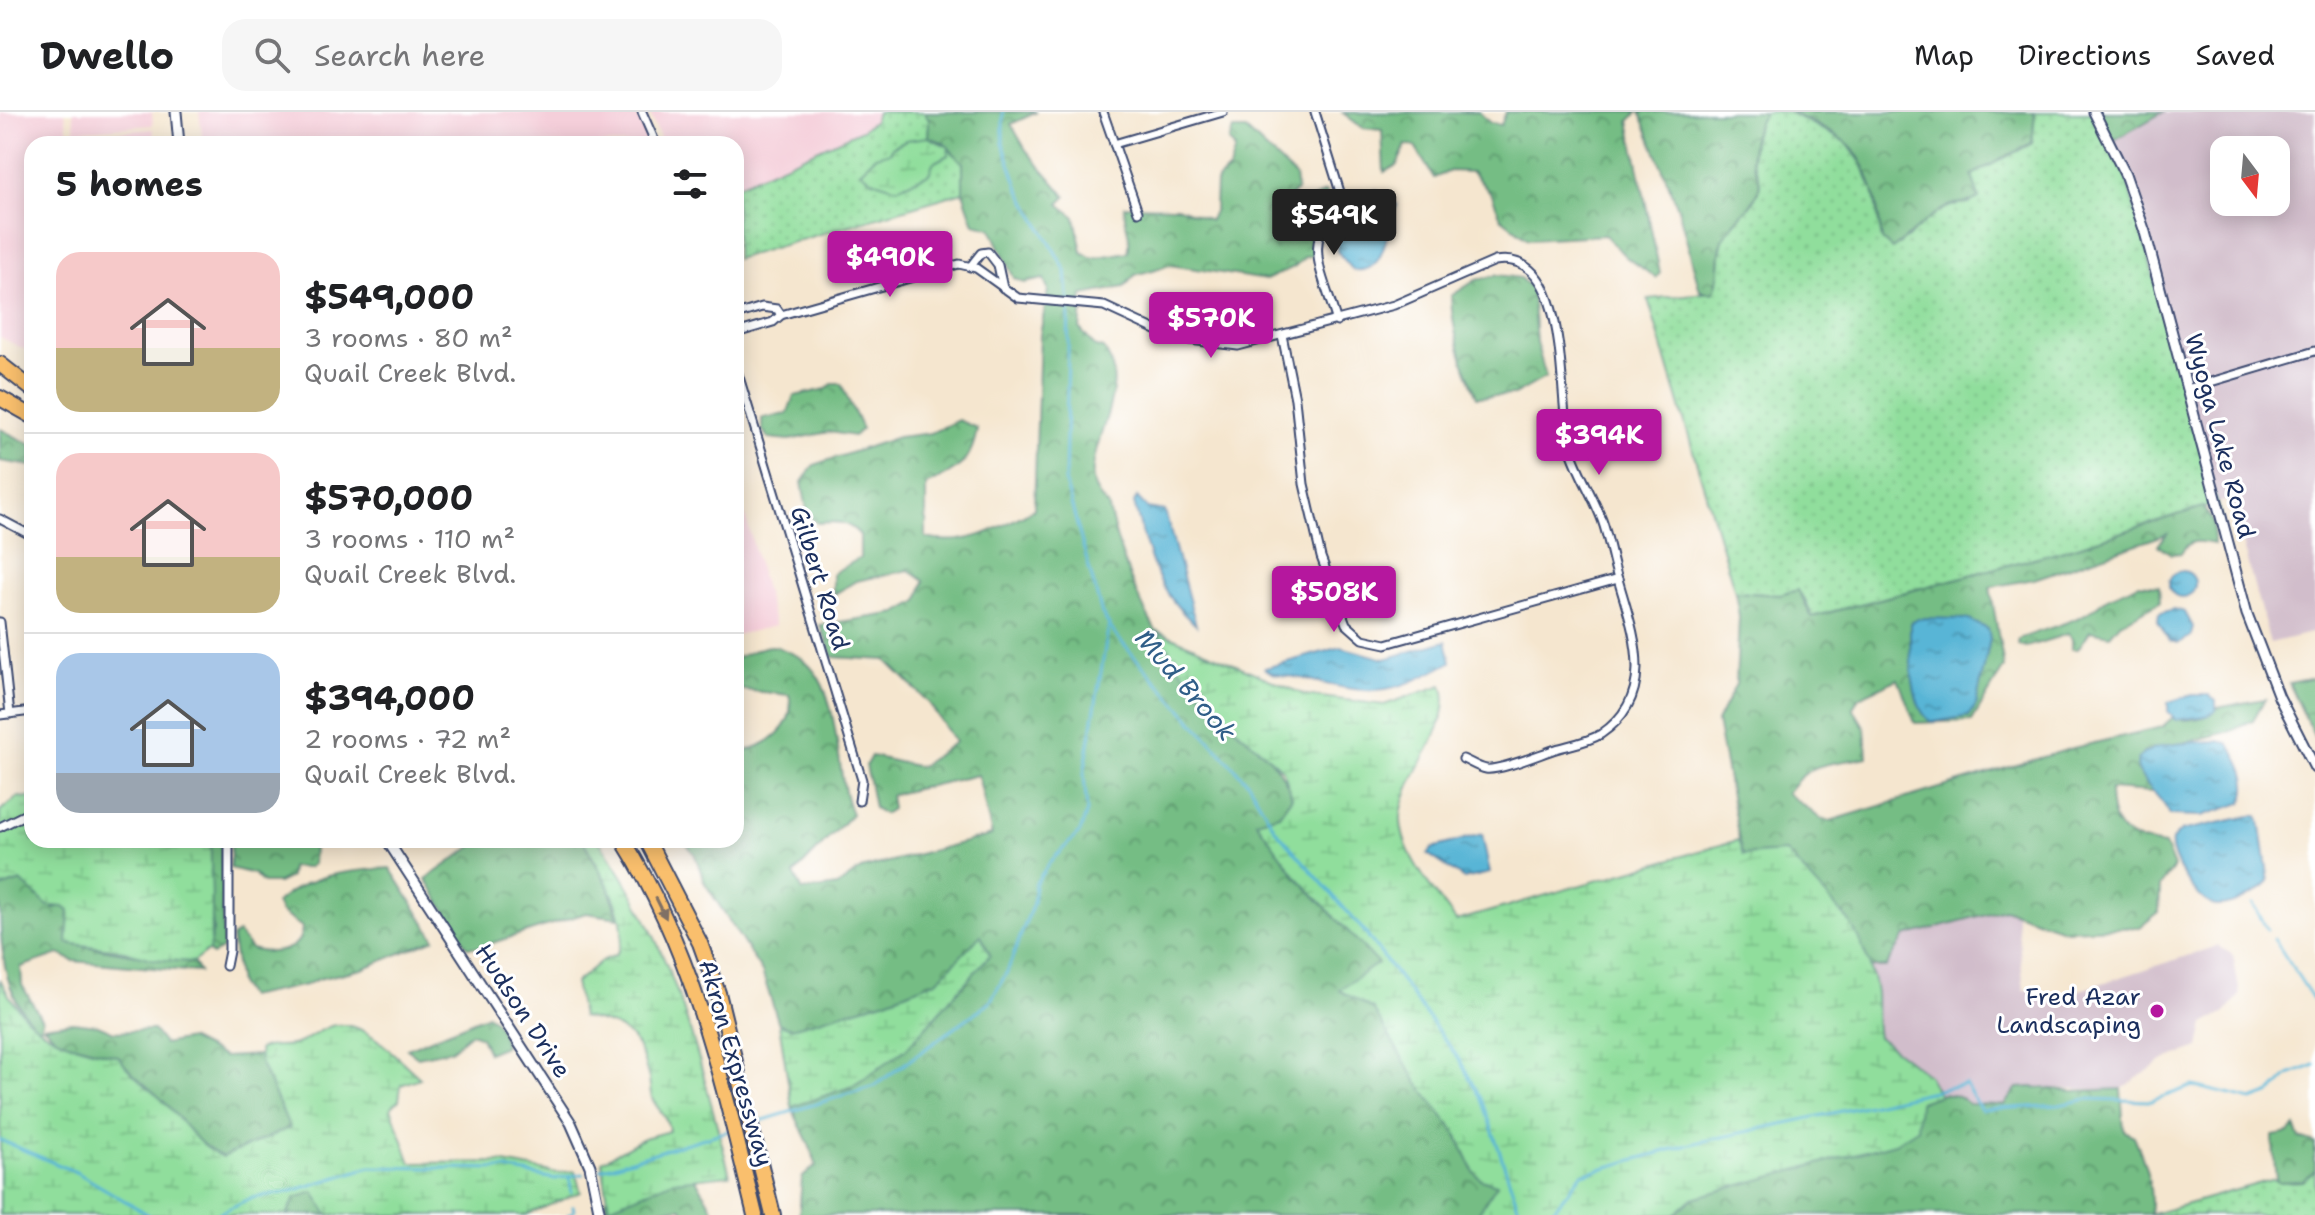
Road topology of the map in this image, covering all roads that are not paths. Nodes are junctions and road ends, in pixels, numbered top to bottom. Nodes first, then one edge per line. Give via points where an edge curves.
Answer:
1 (176, 112) edge
2 (642, 112) edge
3 (1103, 112) edge
4 (1223, 112) edge
5 (1315, 112) edge
6 (2094, 112) edge
7 (178, 136) edge
8 (652, 136) edge
9 (1114, 144) junction
10 (1138, 212) dead end
11 (970, 267) junction
12 (1003, 288) junction
13 (744, 313) edge
14 (781, 315) junction
15 (1337, 322) junction
16 (744, 331) edge
17 (1282, 335) junction
18 (2315, 351) edge
19 (0, 364) edge
20 (0, 377) edge
21 (24, 385) edge
22 (24, 388) edge
23 (2187, 389) junction
24 (744, 393) edge
25 (0, 398) edge
26 (24, 412) edge
27 (0, 519) edge
28 (24, 532) edge
29 (1618, 579) junction
30 (0, 622) edge
31 (24, 712) edge
32 (10, 714) junction
33 (0, 715) edge
34 (1463, 759) dead end
35 (2315, 768) edge
36 (859, 801) dead end
37 (24, 815) edge
38 (0, 827) edge
39 (229, 848) edge
40 (392, 848) edge
41 (628, 848) edge
42 (651, 848) edge
43 (226, 966) dead end
44 (753, 1208) edge
45 (600, 1215) edge
46 (773, 1215) edge

1 - 7 street
2 - 8 street
3 - 9 street
4 - 9 street
5 - 15 street via 1340,192 1321,221 1317,239
6 - 23 street, Wyoga Lake Road via 2136,201
9 - 10 street
11 - 12 street
11 - 12 street via 984,250 988,252 998,265
11 - 14 street via 959,264
12 - 17 street via 1039,302 1104,306 1173,338 1199,344 1238,346
13 - 14 street via 770,307
14 - 16 street
15 - 17 street
15 - 29 street via 1394,305 1495,261 1513,261 1530,269 1548,297 1559,344 1562,414 1570,448 1602,521
17 - 29 street via 1312,525 1353,632 1386,644
18 - 23 street
19 - 21 highway
20 - 22 highway
23 - 35 street, Wyoga Lake Road via 2253,631
24 - 36 street, Gilbert Road via 862,780
25 - 26 highway
27 - 28 street
29 - 34 street via 1639,665 1635,691 1621,715 1601,734 1502,765 1487,769
30 - 32 street
31 - 32 street
32 - 33 street
37 - 38 street
39 - 43 street
40 - 45 street, Hudson Drive via 571,1123 590,1166
41 -> 44 highway, Akron Expressway via 682,953 721,1076
42 - 46 highway, Akron Expressway via 700,943 718,993

